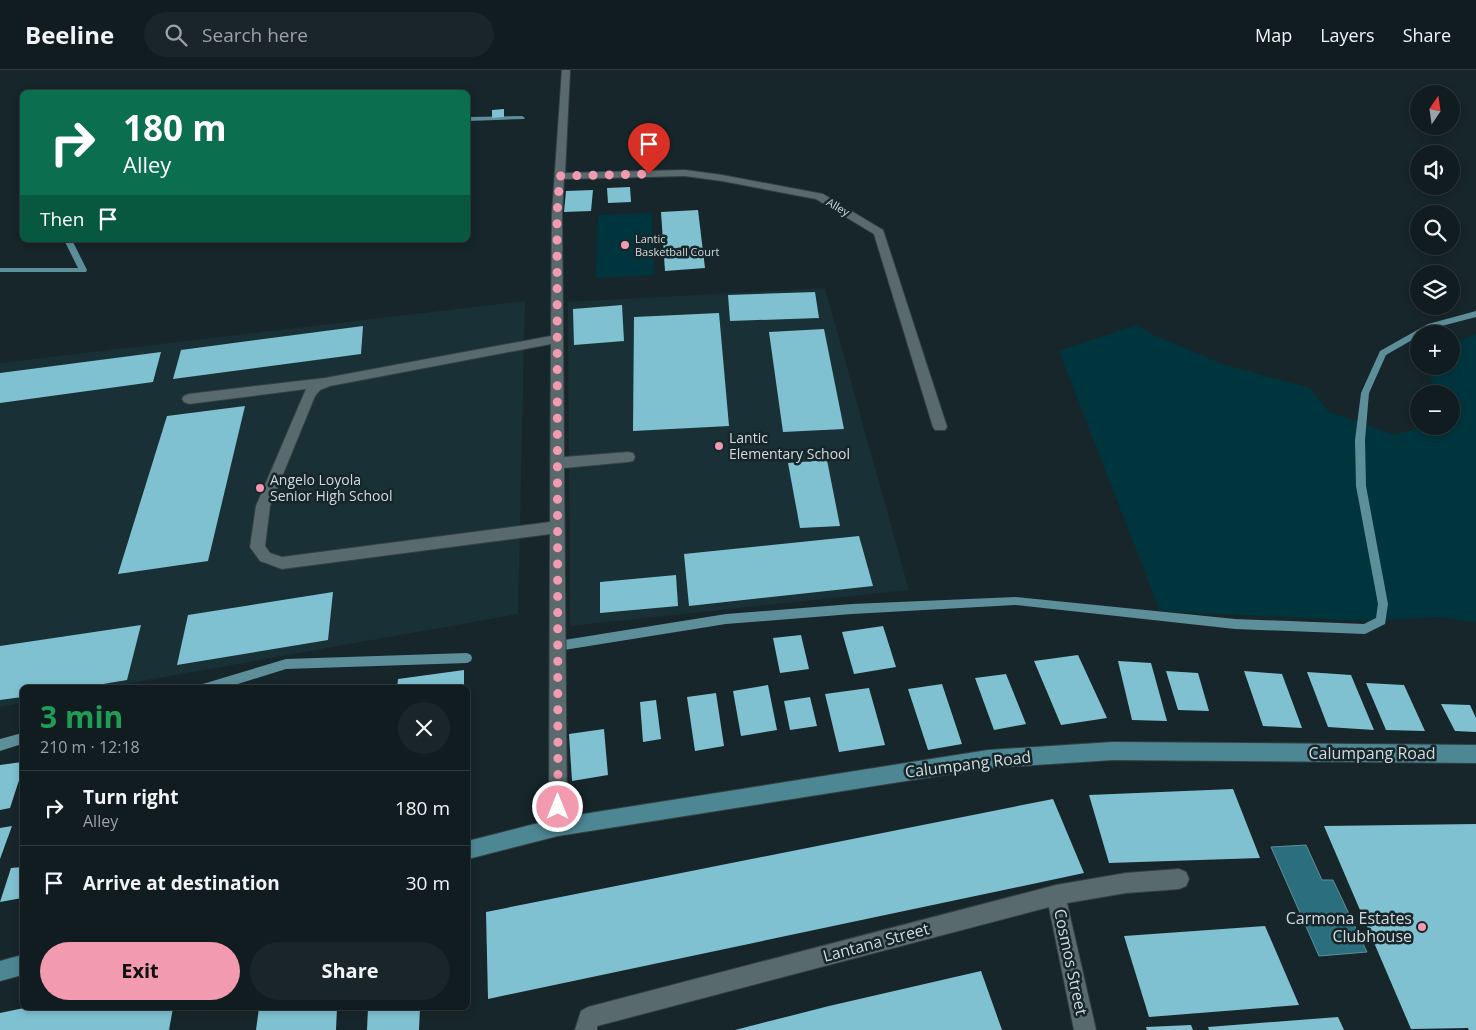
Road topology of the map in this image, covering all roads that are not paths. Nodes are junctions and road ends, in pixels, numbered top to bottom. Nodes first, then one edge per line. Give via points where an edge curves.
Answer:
1 (566, 70) edge
2 (560, 176) junction
3 (557, 338) junction
4 (327, 382) junction
5 (189, 399) dead end
6 (940, 427) dead end
7 (628, 457) dead end
8 (558, 463) junction
9 (556, 527) junction
10 (1476, 754) edge
11 (558, 827) junction
12 (470, 849) edge
13 (1179, 879) dead end
14 (1056, 894) junction
15 (20, 966) edge
16 (0, 971) edge
17 (586, 1030) edge
18 (1085, 1030) edge

1 - 2 street
2 - 3 street
2 - 6 street, Alley via 685,173 722,178 819,196 880,232
3 - 4 street
3 - 8 street
4 - 5 street
4 - 9 street via 314,387 310,394 263,506 257,547 265,557 282,562
7 - 8 street
8 - 9 street
9 - 11 street
10 - 11 main road, Calumpang Road via 1113,751 988,759
11 - 12 main road, Calumpang Road
13 - 14 street, Lantana Street via 1126,882
14 - 17 street, Lantana Street via 588,1018
14 - 18 street, Cosmos Street
15 - 16 main road

